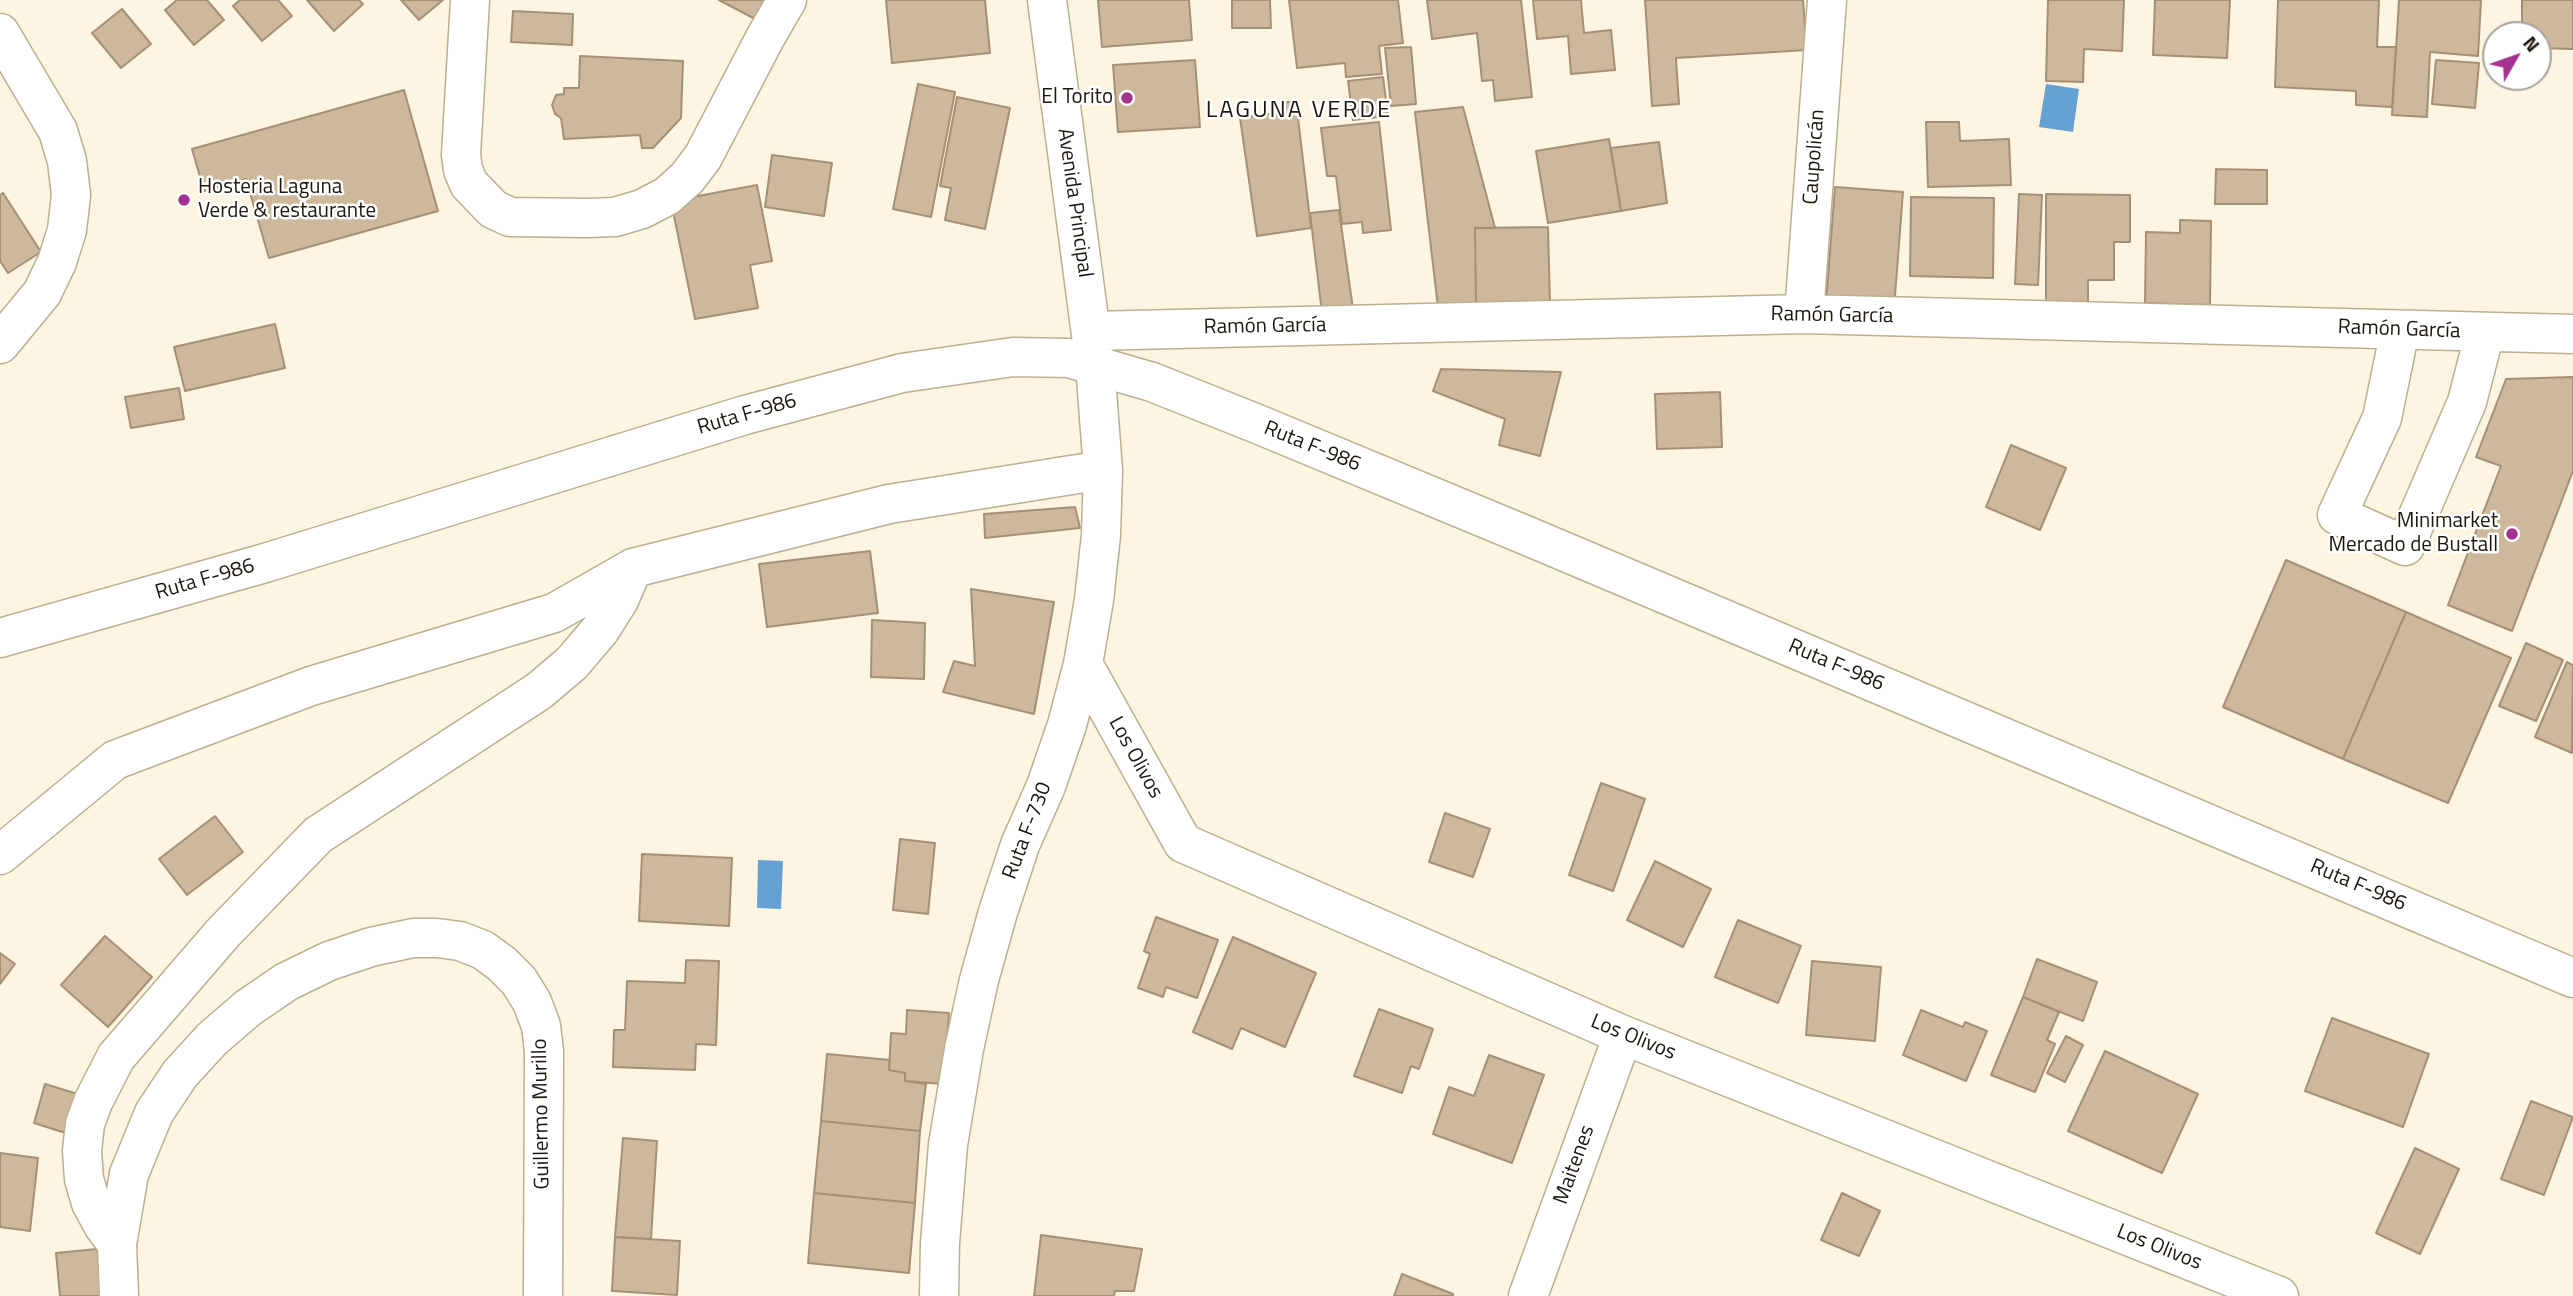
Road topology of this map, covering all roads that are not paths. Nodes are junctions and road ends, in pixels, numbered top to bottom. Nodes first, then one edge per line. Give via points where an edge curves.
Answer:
1 (470, 0) edge
2 (788, 0) edge
3 (1047, 0) edge
4 (1827, 0) edge
5 (0, 33) edge
6 (1804, 314) junction
7 (2400, 330) junction
8 (2485, 332) junction
9 (2573, 334) edge
10 (0, 344) edge
11 (1093, 348) junction
12 (1103, 470) junction
13 (633, 568) junction
14 (0, 638) edge
15 (1083, 664) junction
16 (0, 855) edge
17 (2573, 978) edge
18 (1623, 1035) junction
19 (117, 1244) junction
20 (119, 1296) edge
21 (542, 1296) edge
22 (939, 1296) edge
23 (1528, 1296) edge
24 (2279, 1296) edge

1 - 2 street via 461,155 469,184 493,209 510,217 587,218 615,217 642,209 687,178 703,157
3 - 11 street, Avenida Principal
4 - 6 street, Caupolicán
5 - 10 street via 58,131 71,195 68,230 57,262 42,293
6 - 7 street, Ramón García
6 - 11 street, Ramón García
7 - 8 street, Ramón García
7 - 8 street via 2382,418 2337,515 2405,546 2467,402
8 - 9 street, Ramón García
11 - 12 street, Ruta F-730
11 - 14 street, Ruta F-986 via 1069,358 1013,357 902,373 744,415 265,563
11 - 17 street, Ruta F-986 via 1178,393
12 - 13 street via 889,504
12 - 15 street, Ruta F-730 via 1101,535
13 - 16 street via 554,613 311,686 115,760
13 - 19 street via 600,630 572,663 539,691 318,835 223,933 116,1057 85,1124 82,1151 91,1203
15 - 18 street, Los Olivos via 1183,843
15 - 22 street, Ruta F-730 via 1054,762 998,912 977,991 948,1145
18 - 23 street, Maitenes
18 - 24 street, Los Olivos
19 - 20 street, Guillermo Murillo
19 - 21 street, Guillermo Murillo via 129,1174 140,1143 180,1074 212,1039 247,1008 329,961 371,947 437,937 482,950 502,964 519,981 541,1026

